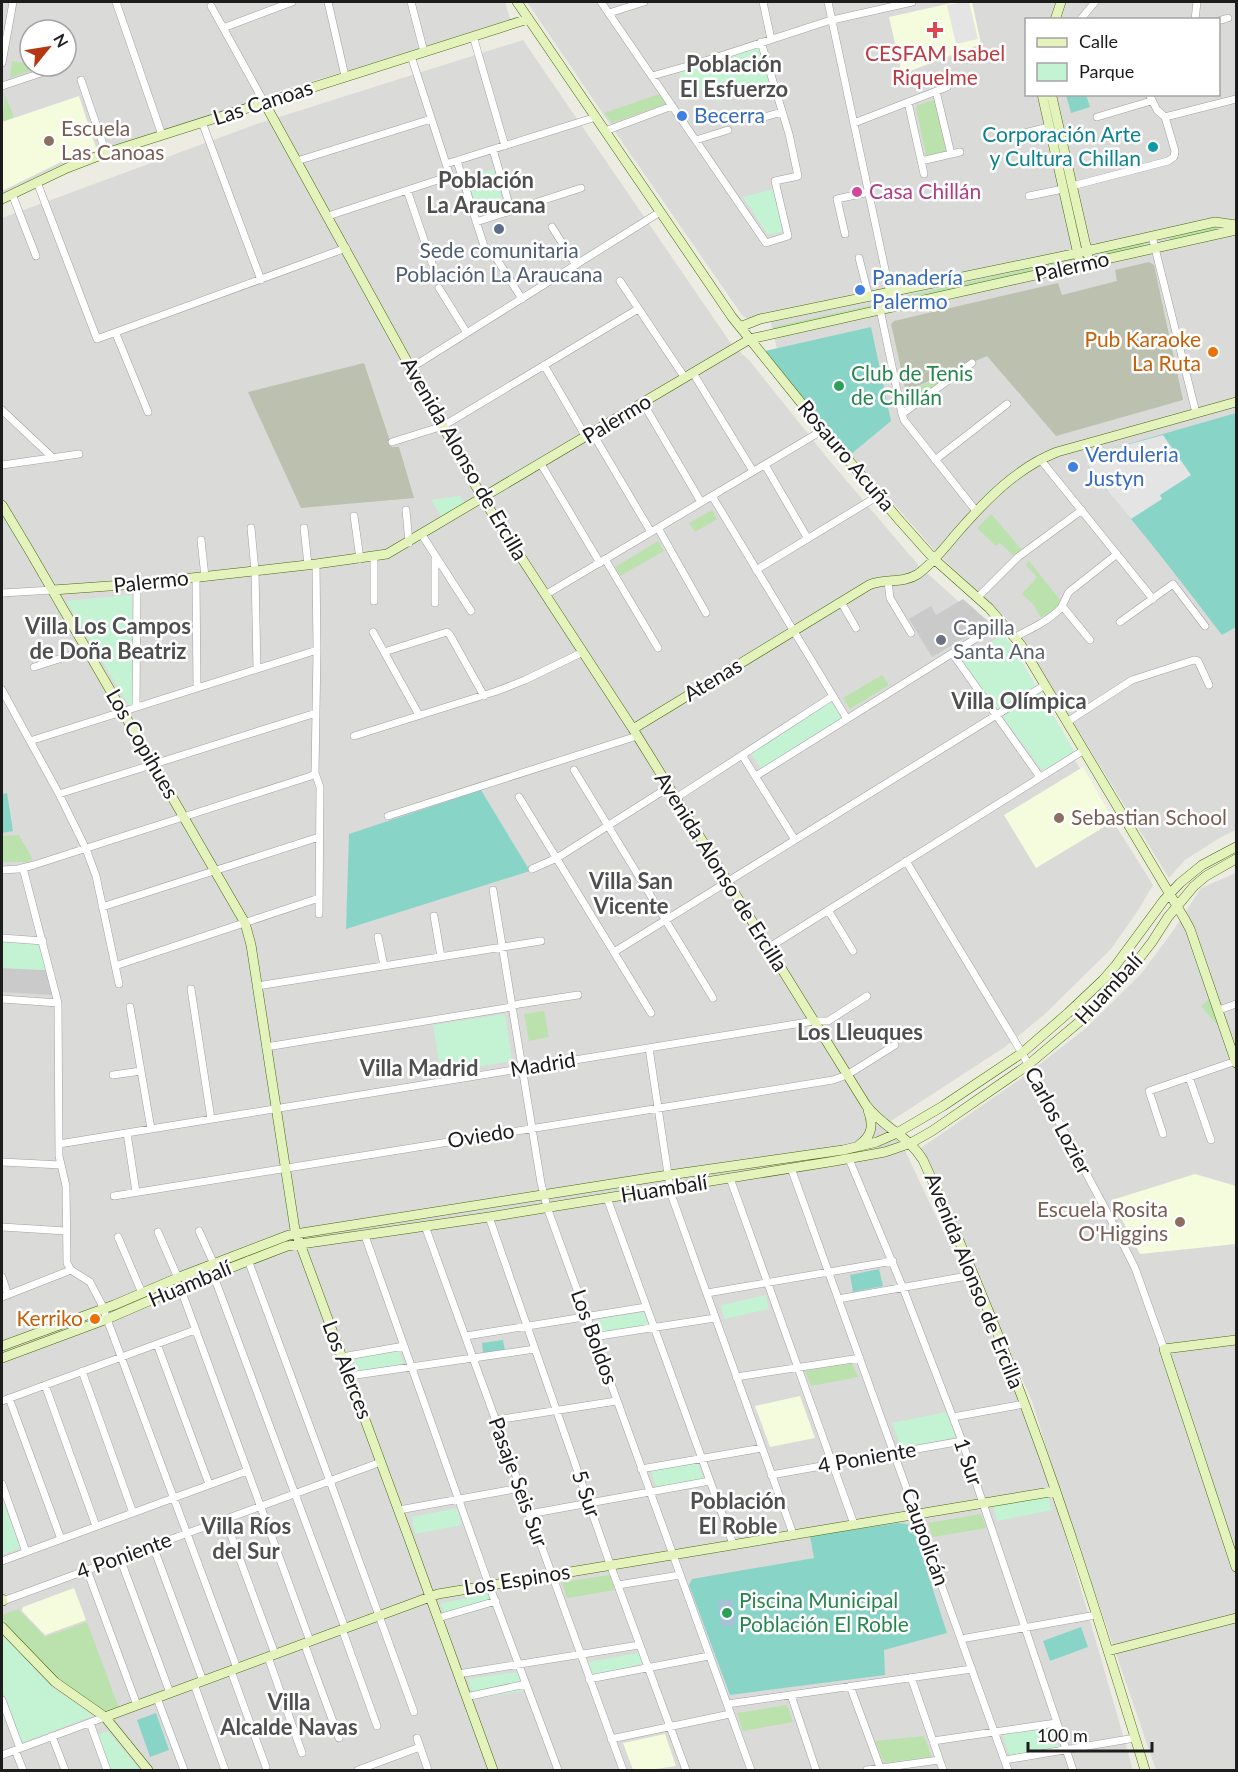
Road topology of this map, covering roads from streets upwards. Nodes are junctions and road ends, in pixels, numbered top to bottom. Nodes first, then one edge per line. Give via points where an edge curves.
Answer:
1 (13, 2) edge
2 (116, 2) edge
3 (292, 2) edge
4 (328, 2) edge
5 (411, 2) edge
6 (518, 2) edge
7 (601, 2) edge
8 (644, 2) edge
9 (762, 2) edge
10 (828, 2) edge
11 (912, 2) edge
12 (1061, 2) edge
13 (1095, 2) edge
14 (1197, 2) edge
15 (211, 6) dead end
16 (609, 14) junction
17 (1056, 18) edge
18 (1082, 18) edge
19 (1195, 18) edge
20 (1228, 18) dead end
21 (528, 19) junction
22 (833, 20) junction
23 (1220, 20) edge
24 (223, 28) junction
25 (4, 35) edge
26 (473, 36) junction
27 (771, 39) junction
28 (761, 42) junction
29 (424, 52) junction
30 (411, 56) junction
31 (2, 63) edge
32 (345, 76) junction
33 (652, 76) junction
34 (26, 78) edge
35 (81, 80) dead end
36 (2, 86) edge
37 (947, 87) dead end
38 (936, 91) junction
39 (1042, 96) edge
40 (1051, 96) edge
41 (1150, 98) edge
42 (1236, 99) edge
43 (264, 102) junction
44 (908, 102) junction
45 (672, 106) junction
46 (782, 112) junction
47 (596, 117) junction
48 (1097, 117) dead end
49 (1165, 117) junction
50 (431, 119) junction
51 (757, 119) dead end
52 (202, 122) junction
53 (854, 123) junction
54 (1049, 128) junction
55 (728, 130) dead end
56 (605, 131) junction
57 (162, 135) junction
58 (1015, 135) dead end
59 (696, 140) junction
60 (505, 146) junction
61 (493, 150) junction
62 (960, 152) dead end
63 (106, 153) junction
64 (951, 154) junction
65 (297, 161) junction
66 (457, 161) junction
67 (921, 161) junction
68 (446, 164) junction
69 (924, 174) dead end
70 (38, 182) junction
71 (1068, 187) junction
72 (581, 188) dead end
73 (407, 190) junction
74 (869, 192) junction
75 (12, 194) junction
76 (1029, 196) dead end
77 (2, 199) edge
78 (511, 211) junction
79 (660, 212) junction
80 (328, 216) junction
81 (476, 222) junction
82 (1236, 225) edge
83 (552, 227) dead end
84 (1236, 230) edge
85 (845, 234) dead end
86 (1152, 236) junction
87 (483, 246) dead end
88 (346, 248) junction
89 (1155, 249) junction
90 (1082, 252) junction
91 (493, 253) dead end
92 (36, 256) dead end
93 (859, 258) dead end
94 (432, 263) dead end
95 (1085, 264) junction
96 (576, 265) junction
97 (261, 280) junction
98 (620, 281) dead end
99 (439, 288) dead end
100 (890, 292) junction
101 (873, 296) junction
102 (522, 299) junction
103 (893, 307) junction
104 (639, 309) junction
105 (879, 310) junction
106 (740, 327) junction
107 (467, 333) junction
108 (116, 334) junction
109 (750, 339) junction
110 (972, 363) dead end
111 (544, 365) junction
112 (411, 368) junction
113 (689, 376) junction
114 (1236, 402) edge
115 (643, 403) junction
116 (1007, 404) dead end
117 (2, 410) edge
118 (148, 412) dead end
119 (1196, 413) junction
120 (902, 414) junction
121 (443, 426) junction
122 (822, 430) junction
123 (589, 435) junction
124 (392, 442) dead end
125 (79, 454) dead end
126 (52, 458) junction
127 (1040, 459) junction
128 (935, 460) junction
129 (541, 464) junction
130 (2, 465) edge
131 (765, 465) junction
132 (753, 471) junction
133 (712, 496) junction
134 (878, 496) junction
135 (483, 499) junction
136 (701, 502) junction
137 (2, 505) edge
138 (406, 510) dead end
139 (1082, 510) junction
140 (976, 511) junction
141 (354, 516) dead end
142 (250, 528) dead end
143 (304, 528) dead end
144 (654, 530) junction
145 (422, 535) junction
146 (808, 539) junction
147 (201, 540) dead end
148 (409, 543) junction
149 (1117, 554) junction
150 (435, 556) junction
151 (374, 557) junction
152 (360, 559) junction
153 (934, 559) junction
154 (603, 561) junction
155 (312, 565) junction
156 (756, 570) junction
157 (255, 571) junction
158 (200, 577) junction
159 (888, 581) junction
160 (137, 584) junction
161 (52, 590) junction
162 (2, 593) edge
163 (545, 595) junction
164 (978, 597) junction
165 (1153, 599) junction
166 (374, 601) dead end
167 (841, 602) junction
168 (435, 603) dead end
169 (1063, 607) junction
170 (471, 611) dead end
171 (706, 613) dead end
172 (1002, 622) junction
173 (1120, 622) dead end
174 (1205, 626) dead end
175 (856, 628) dead end
176 (372, 632) dead end
177 (793, 632) junction
178 (911, 633) dead end
179 (1016, 637) junction
180 (1090, 640) dead end
181 (658, 648) dead end
182 (87, 650) junction
183 (317, 650) junction
184 (384, 652) junction
185 (582, 652) junction
186 (952, 653) junction
187 (34, 667) dead end
188 (257, 669) junction
189 (1045, 685) junction
190 (1209, 685) dead end
191 (197, 688) junction
192 (2, 690) edge
193 (484, 696) junction
194 (833, 696) junction
195 (136, 707) junction
196 (123, 711) junction
197 (316, 713) junction
198 (996, 715) junction
199 (419, 716) junction
200 (847, 719) junction
201 (1067, 722) junction
202 (635, 733) junction
203 (354, 735) dead end
204 (30, 741) junction
205 (1084, 750) junction
206 (742, 755) junction
207 (154, 764) junction
208 (574, 770) dead end
209 (315, 774) junction
210 (756, 776) junction
211 (1040, 777) junction
212 (669, 787) junction
213 (59, 794) junction
214 (519, 797) dead end
215 (676, 798) junction
216 (388, 816) dead end
217 (185, 818) junction
218 (608, 825) junction
219 (319, 837) junction
220 (795, 840) junction
221 (1236, 847) edge
222 (87, 849) junction
223 (557, 858) junction
224 (1236, 859) edge
225 (906, 861) junction
226 (23, 868) junction
227 (532, 869) dead end
228 (2, 870) edge
229 (216, 870) junction
230 (727, 882) junction
231 (494, 890) dead end
232 (1169, 894) junction
233 (319, 898) junction
234 (102, 906) junction
235 (1177, 906) junction
236 (828, 910) junction
237 (319, 914) dead end
238 (434, 916) dead end
239 (666, 920) junction
240 (245, 923) junction
241 (378, 937) dead end
242 (2, 938) edge
243 (43, 941) junction
244 (542, 941) dead end
245 (503, 947) junction
246 (768, 948) junction
247 (853, 951) dead end
248 (614, 952) junction
249 (253, 957) joint
250 (441, 957) junction
251 (115, 966) junction
252 (384, 966) junction
253 (119, 984) dead end
254 (257, 986) junction
255 (191, 989) dead end
256 (578, 995) dead end
257 (867, 996) dead end
258 (713, 998) dead end
259 (2, 999) edge
260 (58, 1003) junction
261 (1236, 1004) edge
262 (512, 1006) junction
263 (130, 1007) dead end
264 (1219, 1010) junction
265 (651, 1013) dead end
266 (814, 1021) junction
267 (895, 1045) dead end
268 (266, 1047) junction
269 (649, 1048) junction
270 (1022, 1053) junction
271 (1236, 1062) edge
272 (1028, 1065) junction
273 (522, 1069) junction
274 (141, 1071) junction
275 (113, 1075) dead end
276 (847, 1075) junction
277 (1189, 1077) junction
278 (866, 1106) junction
279 (275, 1108) junction
280 (658, 1108) junction
281 (211, 1119) junction
282 (532, 1128) junction
283 (151, 1129) junction
284 (127, 1132) junction
285 (897, 1133) junction
286 (1163, 1134) dead end
287 (1211, 1140) dead end
288 (911, 1143) junction
289 (59, 1144) junction
290 (853, 1148) junction
291 (849, 1159) junction
292 (2, 1162) edge
293 (61, 1165) junction
294 (284, 1168) junction
295 (791, 1168) junction
296 (668, 1176) junction
297 (730, 1178) junction
298 (669, 1187) junction
299 (136, 1192) junction
300 (544, 1195) junction
301 (114, 1196) dead end
302 (607, 1198) junction
303 (547, 1207) junction
304 (489, 1218) junction
305 (425, 1226) junction
306 (2, 1227) edge
307 (66, 1231) junction
308 (199, 1231) dead end
309 (158, 1232) dead end
310 (296, 1234) junction
311 (365, 1236) junction
312 (118, 1237) dead end
313 (299, 1244) junction
314 (248, 1260) junction
315 (893, 1262) junction
316 (213, 1269) junction
317 (71, 1270) junction
318 (829, 1272) junction
319 (973, 1275) junction
320 (2, 1277) edge
321 (179, 1283) junction
322 (767, 1283) junction
323 (903, 1287) junction
324 (142, 1293) junction
325 (707, 1293) junction
326 (5, 1296) edge
327 (838, 1299) junction
328 (646, 1307) junction
329 (103, 1309) junction
330 (586, 1317) junction
331 (107, 1318) junction
332 (715, 1318) junction
333 (527, 1326) junction
334 (654, 1328) junction
335 (195, 1330) junction
336 (466, 1336) junction
337 (593, 1337) junction
338 (1236, 1340) edge
339 (158, 1344) junction
340 (2, 1346) edge
341 (404, 1346) junction
342 (535, 1349) junction
343 (1164, 1349) junction
344 (121, 1357) junction
345 (342, 1357) junction
346 (2, 1358) edge
347 (474, 1358) junction
348 (860, 1358) junction
349 (411, 1367) junction
350 (797, 1368) junction
351 (82, 1371) junction
352 (349, 1376) junction
353 (736, 1377) junction
354 (45, 1385) junction
355 (9, 1398) junction
356 (2, 1401) edge
357 (616, 1401) junction
358 (1024, 1404) junction
359 (556, 1411) junction
360 (953, 1417) junction
361 (496, 1420) junction
362 (962, 1442) junction
363 (762, 1448) junction
364 (894, 1453) junction
365 (702, 1458) junction
366 (381, 1462) junction
367 (832, 1464) junction
368 (641, 1469) junction
369 (247, 1471) junction
370 (771, 1475) junction
371 (330, 1480) junction
372 (710, 1481) junction
373 (2, 1484) edge
374 (209, 1485) junction
375 (520, 1488) junction
376 (1056, 1491) junction
377 (650, 1492) junction
378 (295, 1493) junction
379 (173, 1498) junction
380 (459, 1500) junction
381 (590, 1503) junction
382 (982, 1503) junction
383 (260, 1506) junction
384 (399, 1510) junction
385 (133, 1512) junction
386 (529, 1514) junction
387 (917, 1514) junction
388 (225, 1519) junction
389 (854, 1524) junction
390 (96, 1526) junction
391 (187, 1533) junction
392 (793, 1534) junction
393 (61, 1539) junction
394 (733, 1544) junction
395 (153, 1546) junction
396 (26, 1552) junction
397 (673, 1554) junction
398 (120, 1558) junction
399 (2, 1561) edge
400 (610, 1564) junction
401 (1236, 1566) edge
402 (87, 1570) junction
403 (551, 1574) junction
404 (680, 1575) junction
405 (489, 1585) junction
406 (618, 1586) junction
407 (430, 1596) junction
408 (2, 1600) edge
409 (496, 1601) junction
410 (1096, 1615) junction
411 (379, 1616) junction
412 (438, 1618) junction
413 (1236, 1618) edge
414 (2, 1627) edge
415 (1024, 1628) junction
416 (344, 1629) junction
417 (962, 1639) junction
418 (307, 1642) junction
419 (639, 1645) junction
420 (1108, 1652) junction
421 (580, 1654) junction
422 (271, 1656) junction
423 (709, 1656) junction
424 (519, 1664) junction
425 (648, 1668) junction
426 (972, 1668) junction
427 (234, 1670) junction
428 (458, 1674) junction
429 (911, 1677) junction
430 (589, 1678) junction
431 (199, 1683) junction
432 (526, 1684) junction
433 (850, 1686) junction
434 (170, 1693) junction
435 (791, 1695) junction
436 (466, 1697) junction
437 (157, 1698) junction
438 (2, 1701) edge
439 (727, 1704) junction
440 (137, 1705) junction
441 (414, 1712) dead end
442 (730, 1714) junction
443 (105, 1717) junction
444 (90, 1723) junction
445 (1056, 1723) junction
446 (377, 1726) dead end
447 (670, 1727) junction
448 (994, 1731) junction
449 (52, 1736) junction
450 (339, 1738) dead end
451 (417, 1738) dead end
452 (1135, 1738) junction
453 (611, 1740) junction
454 (933, 1741) junction
455 (420, 1747) junction
456 (17, 1749) junction
457 (1066, 1750) junction
458 (302, 1753) dead end
459 (2, 1755) edge
460 (939, 1760) junction
461 (1005, 1760) junction
462 (266, 1767) dead end
463 (880, 1769) edge
464 (22, 1770) edge
465 (65, 1770) edge
466 (107, 1770) edge
467 (148, 1770) edge
468 (184, 1770) edge
469 (225, 1770) edge
470 (358, 1770) edge
471 (428, 1770) edge
472 (493, 1770) edge
473 (558, 1770) edge
474 (622, 1770) edge
475 (686, 1770) edge
476 (751, 1770) edge
477 (816, 1770) edge
478 (867, 1770) edge
479 (943, 1770) edge
480 (1008, 1770) edge
481 (1073, 1770) edge
482 (1145, 1770) edge

1 - 25 street
2 - 57 street
3 - 24 street
4 - 32 street
5 - 29 street
6 - 21 street, Rosauro Acuña
7 - 16 street
8 - 16 street
9 - 27 street
10 - 22 street
11 - 22 street
12 - 17 street
13 - 18 street
14 - 19 street
15 - 24 street, Avenida Alonso de Ercilla
16 - 33 street
20 - 23 street
21 - 26 street, Las Canoas
21 - 47 street, Rosauro Acuña
22 - 27 street
22 - 53 street
24 - 43 street, Avenida Alonso de Ercilla
25 - 31 street
26 - 29 street, Las Canoas
26 - 60 street
27 - 28 street
28 - 33 street
28 - 46 street
29 - 30 street, Las Canoas
30 - 32 street, Las Canoas
30 - 50 street
32 - 43 street, Las Canoas
33 - 45 street
34 - 36 street
35 - 63 street
37 - 38 street
38 - 44 street
38 - 64 street
39 - 54 street
40 - 71 street
41 - 48 street
41 - 49 street
42 - 49 street
43 - 52 street, Las Canoas
43 - 65 street, Avenida Alonso de Ercilla
44 - 53 street
44 - 67 street
45 - 56 street
45 - 59 street
46 - 51 street
46 - 59 street via 798,176 775,181 788,236 766,243
47 - 56 street, Rosauro Acuña
47 - 60 street
49 - 71 street via 1174,157
50 - 65 street
50 - 68 street
52 - 57 street, Las Canoas
52 - 97 street
53 - 74 street
54 - 58 street
54 - 71 street
55 - 59 street
56 - 79 street, Rosauro Acuña
57 - 63 street, Las Canoas
60 - 61 street
61 - 66 street
61 - 78 street
62 - 64 street
63 - 70 street, Las Canoas
64 - 67 street
65 - 80 street, Avenida Alonso de Ercilla
66 - 68 street
66 - 81 street
67 - 69 street
68 - 73 street via 450,176
70 - 75 street, Las Canoas
70 - 108 street via 97,339
71 - 76 street
71 - 90 street
72 - 78 street
73 - 80 street
73 - 94 street
74 - 85 street via 837,199
74 - 100 street
75 - 77 street, Las Canoas
75 - 92 street
78 - 81 street
79 - 96 street
79 - 106 street, Rosauro Acuña
80 - 88 street, Avenida Alonso de Ercilla
81 - 87 street
82 - 86 street, Palermo via 1215,222
83 - 96 street
84 - 89 street, Palermo
86 - 89 street
86 - 90 street, Palermo
88 - 97 street
88 - 112 street, Avenida Alonso de Ercilla
89 - 95 street, Palermo
89 - 119 street
90 - 95 street
90 - 100 street, Palermo
91 - 102 street
93 - 101 street
95 - 103 street, Palermo
96 - 102 street
97 - 108 street
98 - 104 street
99 - 107 street
100 - 101 street, Palermo
100 - 103 street
101 - 105 street
101 - 106 street, Palermo
102 - 107 street
103 - 105 street, Palermo
104 - 111 street
104 - 113 street
105 - 109 street, Palermo
105 - 120 street
106 - 109 street, Rosauro Acuña
107 - 112 street
108 - 118 street
109 - 113 street, Palermo
109 - 122 street, Rosauro Acuña
110 - 120 street
111 - 121 street
111 - 123 street
112 - 121 street, Avenida Alonso de Ercilla
113 - 115 street, Palermo
113 - 132 street
114 - 119 street, Atenas
115 - 123 street, Palermo
115 - 136 street
116 - 128 street
117 - 126 street
119 - 127 street, Atenas
120 - 128 street
121 - 124 street
121 - 135 street, Avenida Alonso de Ercilla
122 - 131 street
122 - 134 street, Rosauro Acuña
123 - 129 street, Palermo
123 - 144 street
125 - 126 street
126 - 130 street
127 - 139 street
127 - 140 street, Atenas
128 - 140 street
129 - 135 street, Palermo
129 - 154 street
131 - 132 street
131 - 146 street
132 - 133 street
133 - 136 street
133 - 156 street
134 - 146 street
134 - 153 street, Rosauro Acuña
135 - 145 street, Palermo
135 - 163 street, Avenida Alonso de Ercilla
136 - 144 street
137 - 161 street, Los Copihues
138 - 148 street
139 - 149 street
139 - 164 street via 1018,557
140 - 153 street, Atenas
141 - 152 street
142 - 157 street
143 - 155 street
144 - 154 street
144 - 171 street
145 - 148 street, Palermo
145 - 150 street
146 - 156 street
147 - 158 street
148 - 151 street, Palermo
149 - 165 street
149 - 169 street via 1069,592
150 - 168 street
150 - 170 street
151 - 152 street, Palermo
151 - 166 street
152 - 155 street, Palermo
153 - 159 street, Atenas via 913,576
153 - 164 street, Rosauro Acuña
154 - 163 street
154 - 181 street
155 - 157 street, Palermo
155 - 183 street
156 - 177 street
157 - 158 street, Palermo
157 - 188 street
158 - 160 street, Palermo
158 - 191 street
159 - 167 street, Atenas via 869,585
159 - 178 street via 890,598
160 - 161 street, Palermo
160 - 195 street
161 - 162 street, Palermo
161 - 182 street, Los Copihues
163 - 185 street, Avenida Alonso de Ercilla
164 - 172 street, Rosauro Acuña
165 - 173 street
165 - 174 street via 1173,584
167 - 175 street
167 - 177 street, Atenas
169 - 179 street
169 - 180 street
172 - 179 street, Rosauro Acuña
172 - 186 street
176 - 184 street
177 - 194 street
177 - 202 street, Atenas
179 - 189 street, Rosauro Acuña
182 - 187 street
182 - 196 street, Los Copihues
183 - 188 street
183 - 197 street
184 - 193 street via 447,632
184 - 199 street
185 - 193 street
185 - 202 street, Avenida Alonso de Ercilla
186 - 198 street
186 - 200 street
188 - 191 street
189 - 198 street
189 - 201 street, Rosauro Acuña
190 - 201 street via 1194,660 1132,680
191 - 195 street
192 - 204 street
193 - 199 street
194 - 200 street
194 - 206 street
195 - 196 street
196 - 204 street
196 - 207 street, Los Copihues
197 - 207 street
197 - 209 street
198 - 211 street
198 - 220 street
199 - 203 street
200 - 210 street
201 - 205 street, Rosauro Acuña
202 - 212 street, Avenida Alonso de Ercilla
202 - 216 street
204 - 213 street
205 - 211 street
205 - 232 street, Rosauro Acuña
206 - 210 street
206 - 215 street
207 - 213 street
207 - 217 street, Los Copihues
208 - 218 street
209 - 217 street
209 - 219 street via 320,787
210 - 220 street
211 - 225 street
212 - 215 street, Avenida Alonso de Ercilla
212 - 218 street
213 - 222 street
214 - 223 street
215 - 230 street, Avenida Alonso de Ercilla
217 - 222 street
217 - 229 street, Los Copihues
218 - 223 street
218 - 239 street
219 - 229 street
219 - 233 street
220 - 230 street
221 - 232 street, Huambalí via 1202,865
222 - 226 street
222 - 234 street
223 - 227 street
223 - 248 street
224 - 235 street, Huambalí via 1201,879
225 - 236 street
225 - 270 street, Carlos Lozier
226 - 228 street
226 - 243 street
229 - 234 street
229 - 240 street, Los Copihues
230 - 239 street
230 - 246 street, Avenida Alonso de Ercilla
231 - 245 street, Los Boldos
232 - 235 street, Rosauro Acuña
232 - 270 street, Huambalí via 1116,965
233 - 237 street
233 - 240 street
234 - 251 street
235 - 264 street, Rosauro Acuña via 1190,929
235 - 272 street, Huambalí via 1121,982
236 - 246 street
236 - 247 street
238 - 250 street
239 - 248 street
239 - 258 street
240 - 249 street, Los Copihues
240 - 251 street
241 - 252 street
242 - 243 street
243 - 260 street
244 - 245 street
245 - 250 street
245 - 262 street, Los Boldos
246 - 266 street, Avenida Alonso de Ercilla
248 - 265 street
249 - 254 street, Los Alerces
250 - 252 street
251 - 253 street
252 - 254 street
254 - 268 street, Los Alerces
255 - 281 street
256 - 262 street
257 - 266 street, Madrid via 828,1021
259 - 260 street
260 - 289 street
261 - 264 street
262 - 268 street
262 - 273 street, Los Boldos
263 - 274 street
264 - 271 street, Rosauro Acuña
266 - 269 street, Madrid
266 - 276 street, Avenida Alonso de Ercilla
267 - 276 street, Oviedo
268 - 279 street, Los Alerces
269 - 273 street, Madrid
269 - 280 street
270 - 272 street, Carlos Lozier
270 - 285 street, Huambalí
271 - 277 street
272 - 288 street, Huambalí
272 - 343 street, Carlos Lozier via 1131,1259
273 - 279 street, Madrid
273 - 282 street, Los Boldos
274 - 275 street
274 - 283 street
276 - 278 street, Avenida Alonso de Ercilla
276 - 280 street, Oviedo
277 - 286 street via 1149,1091
277 - 287 street
278 - 285 street, Avenida Alonso de Ercilla
278 - 290 street via 872,1130 867,1139
279 - 281 street, Madrid
279 - 294 street, Los Alerces
280 - 282 street, Oviedo
280 - 296 street
281 - 283 street, Madrid
282 - 294 street, Oviedo
282 - 300 street, Los Boldos
283 - 284 street, Madrid
284 - 289 street, Madrid
284 - 299 street
285 - 288 street, Avenida Alonso de Ercilla
285 - 290 street, Huambalí
288 - 291 street, Huambalí
288 - 319 street, Avenida Alonso de Ercilla via 923,1160
289 - 293 street
290 - 296 street, Huambalí
291 - 295 street, Huambalí
291 - 315 street, 1 Sur
292 - 293 street
293 - 307 street via 66,1186
294 - 299 street, Oviedo
294 - 310 street, Los Alerces
295 - 297 street, Huambalí
295 - 318 street, Caupolicán
296 - 298 street
296 - 300 street, Huambalí
297 - 298 street, Huambalí
297 - 322 street
298 - 302 street, Huambalí
298 - 325 street
299 - 301 street, Oviedo
300 - 303 street, Los Boldos
300 - 310 street, Huambalí
302 - 303 street, Huambalí
302 - 328 street
303 - 304 street, Huambalí
303 - 330 street, Los Boldos
304 - 305 street, Huambalí
304 - 333 street, 5 Sur
305 - 311 street, Huambalí
305 - 336 street, Pasaje Seis Sur
306 - 307 street
307 - 317 street via 67,1263
308 - 316 street
309 - 321 street
310 - 313 street, Los Alerces
310 - 316 street, Huambalí
311 - 313 street, Huambalí
311 - 341 street
312 - 324 street
313 - 314 street, Huambalí
313 - 345 street, Los Alerces
314 - 316 street, Huambalí
314 - 371 street
315 - 318 street
315 - 323 street, 1 Sur
316 - 321 street, Huambalí
316 - 378 street
317 - 326 street
317 - 329 street via 90,1282
318 - 322 street
318 - 327 street, Caupolicán
319 - 323 street
319 - 358 street, Avenida Alonso de Ercilla
320 - 326 street
321 - 324 street, Huambalí
321 - 331 street, Huambalí
321 - 335 street
322 - 325 street
322 - 350 street
323 - 327 street
323 - 360 street, 1 Sur
324 - 329 street, Huambalí
325 - 332 street
327 - 348 street, Caupolicán
328 - 330 street
328 - 334 street
329 - 331 street
329 - 340 street, Huambalí
330 - 333 street
330 - 337 street, Los Boldos
331 - 344 street
331 - 346 street, Huambalí
332 - 334 street
332 - 353 street
333 - 336 street
333 - 342 street, 5 Sur
334 - 337 street
334 - 365 street
335 - 339 street
335 - 369 street
336 - 347 street, Pasaje Seis Sur
337 - 357 street, Los Boldos
338 - 343 street
339 - 344 street
339 - 374 street
341 - 345 street
341 - 349 street
342 - 347 street
342 - 359 street, 5 Sur
343 - 401 street, Carlos Lozier
344 - 351 street
344 - 379 street
345 - 352 street, Los Alerces
347 - 349 street
347 - 361 street, Pasaje Seis Sur
348 - 350 street
348 - 364 street, Caupolicán
349 - 352 street
349 - 380 street
350 - 353 street
350 - 367 street
351 - 354 street
351 - 385 street
352 - 366 street, Los Alerces
353 - 363 street
354 - 355 street
354 - 390 street
355 - 356 street
355 - 393 street
357 - 359 street
357 - 368 street, Los Boldos
358 - 360 street
358 - 376 street, Avenida Alonso de Ercilla
359 - 361 street
359 - 381 street, 5 Sur
360 - 362 street, 1 Sur
361 - 375 street, Pasaje Seis Sur
362 - 364 street, 4 Poniente
362 - 382 street, 1 Sur
363 - 365 street
363 - 370 street
364 - 367 street, 4 Poniente
364 - 387 street, Caupolicán
365 - 368 street
365 - 372 street
366 - 371 street, 4 Poniente
366 - 384 street, Los Alerces
367 - 370 street, 4 Poniente
367 - 389 street
368 - 377 street, Los Boldos
369 - 374 street
369 - 383 street
370 - 392 street
371 - 378 street, 4 Poniente
371 - 411 street
372 - 377 street
372 - 394 street
373 - 396 street
374 - 379 street
375 - 380 street
375 - 386 street, Pasaje Seis Sur
376 - 382 street, Los Espinos
376 - 410 street, Avenida Alonso de Ercilla
377 - 381 street
377 - 397 street, Los Boldos
378 - 383 street, 4 Poniente
378 - 416 street
379 - 385 street
379 - 391 street
380 - 384 street
380 - 405 street
381 - 386 street
381 - 400 street, 5 Sur
382 - 387 street, Los Espinos
382 - 415 street, 1 Sur
383 - 388 street, 4 Poniente
383 - 418 street
384 - 407 street, Los Alerces
385 - 390 street
386 - 403 street, Pasaje Seis Sur
387 - 389 street, Los Espinos
387 - 417 street, Caupolicán
388 - 391 street, 4 Poniente
388 - 422 street
389 - 392 street, Los Espinos
390 - 393 street
391 - 395 street, 4 Poniente
391 - 427 street
392 - 394 street, Los Espinos
393 - 396 street
394 - 397 street, Los Espinos
395 - 398 street, 4 Poniente
395 - 431 street
396 - 399 street
397 - 400 street, Los Espinos
397 - 404 street, Los Boldos
398 - 402 street, 4 Poniente
398 - 434 street
400 - 403 street, Los Espinos
400 - 406 street, 5 Sur
402 - 408 street, 4 Poniente
402 - 440 street
403 - 405 street, Los Espinos
403 - 421 street, Pasaje Seis Sur
404 - 406 street
404 - 423 street, Los Boldos
405 - 407 street, Los Espinos
405 - 409 street
406 - 419 street, 5 Sur
407 - 411 street, Los Espinos
407 - 412 street, Los Alerces
409 - 412 street
409 - 424 street
410 - 415 street
410 - 420 street, Avenida Alonso de Ercilla
411 - 416 street, Los Espinos
411 - 441 street
412 - 428 street, Los Alerces
413 - 420 street
414 - 443 street via 55,1682
415 - 417 street
415 - 445 street, 1 Sur
416 - 418 street, Los Espinos
416 - 446 street
417 - 426 street, Caupolicán
418 - 422 street, Los Espinos
418 - 450 street
419 - 421 street
419 - 425 street, 5 Sur
420 - 452 street, Avenida Alonso de Ercilla
421 - 424 street
421 - 430 street, Pasaje Seis Sur
422 - 427 street, Los Espinos
422 - 458 street
423 - 425 street
423 - 439 street, Los Boldos
424 - 428 street
424 - 432 street
425 - 430 street
425 - 447 street, 5 Sur
426 - 429 street
426 - 448 street, Caupolicán
427 - 431 street, Los Espinos
427 - 462 street
428 - 436 street, Los Alerces
429 - 433 street
429 - 454 street
430 - 453 street, Pasaje Seis Sur
431 - 434 street, Los Espinos
431 - 469 street
432 - 436 street
432 - 473 street
433 - 435 street
433 - 463 street
434 - 437 street, Los Espinos
435 - 439 street
435 - 477 street
436 - 472 street, Los Alerces
437 - 440 street, Los Espinos
437 - 468 street
438 - 456 street
439 - 442 street, Los Boldos
440 - 443 street, Los Espinos
442 - 447 street
442 - 476 street, Los Boldos
443 - 444 street, Los Espinos
443 - 467 street
444 - 449 street, Los Espinos
444 - 466 street
445 - 448 street
445 - 457 street, 1 Sur
447 - 453 street
447 - 475 street, 5 Sur
448 - 454 street
448 - 461 street, Caupolicán
449 - 456 street, Los Espinos
449 - 465 street
451 - 455 street
452 - 457 street
452 - 482 street, Avenida Alonso de Ercilla
453 - 474 street, Pasaje Seis Sur
454 - 460 street
455 - 470 street
455 - 471 street
456 - 459 street, Los Espinos
456 - 464 street
457 - 461 street
457 - 481 street, 1 Sur
460 - 463 street
460 - 479 street
461 - 480 street, Caupolicán
463 - 478 street

